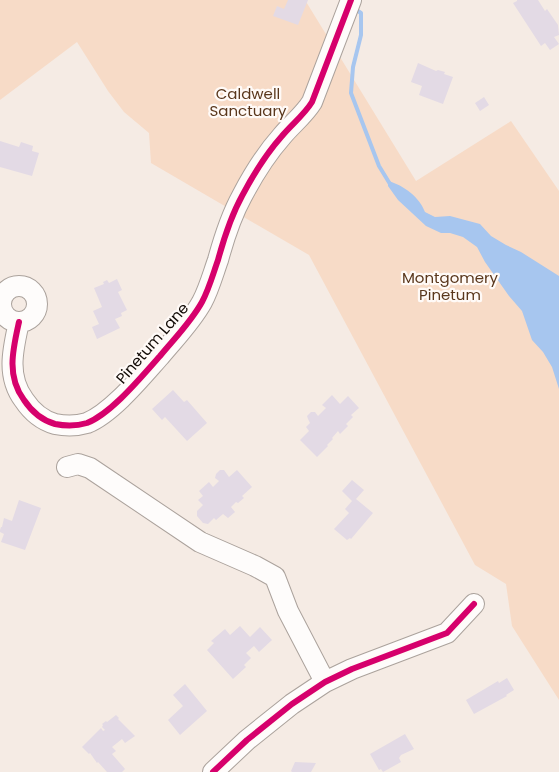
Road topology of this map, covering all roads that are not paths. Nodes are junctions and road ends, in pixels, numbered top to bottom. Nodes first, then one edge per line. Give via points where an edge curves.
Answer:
1 (348, 7) edge
2 (19, 322) dead end
3 (67, 467) dead end
4 (474, 604) dead end
5 (325, 682) junction
6 (213, 772) edge

1 - 2 street, Pinetum Lane via 312,102 262,161 241,197 202,303 145,373 112,406 86,423 64,426 46,422 32,412 14,383 13,350
3 - 5 street via 78,464 90,468 200,542 275,577
4 - 5 street via 447,633
5 - 6 street via 247,740

